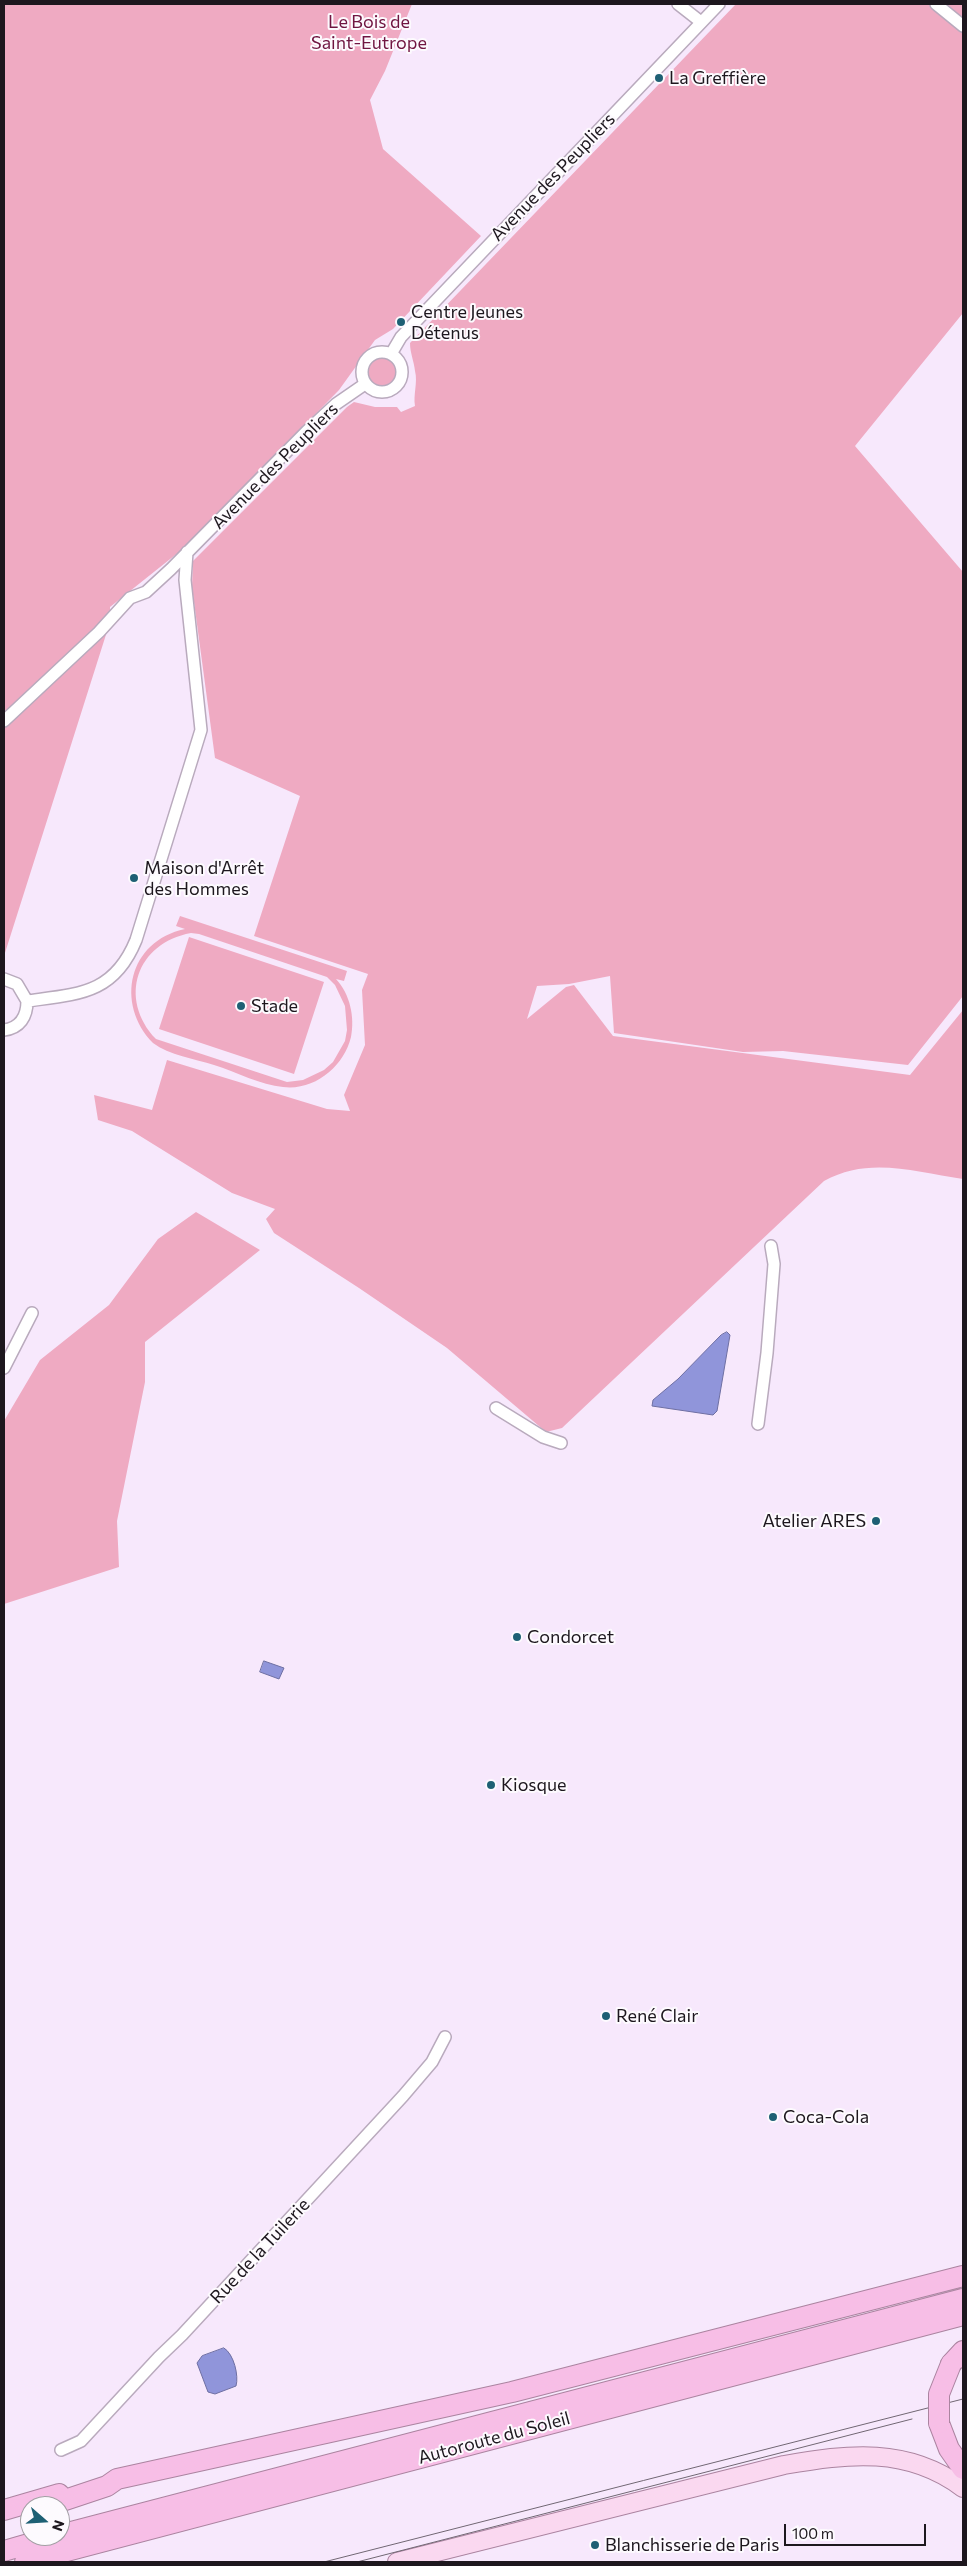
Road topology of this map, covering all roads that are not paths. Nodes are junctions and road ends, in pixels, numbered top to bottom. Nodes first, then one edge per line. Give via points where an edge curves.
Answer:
1 (678, 4) edge
2 (719, 4) edge
3 (936, 4) edge
4 (701, 22) junction
5 (963, 26) edge
6 (391, 354) junction
7 (365, 384) junction
8 (188, 552) junction
9 (4, 721) edge
10 (4, 979) edge
11 (27, 1001) junction
12 (4, 1030) edge
13 (771, 1246) dead end
14 (32, 1313) dead end
15 (4, 1368) edge
16 (496, 1408) dead end
17 (758, 1424) dead end
18 (560, 1443) dead end
19 (445, 2037) dead end
20 (963, 2266) edge
21 (963, 2276) edge
22 (963, 2299) edge
23 (963, 2315) edge
24 (775, 2323) junction
25 (957, 2358) edge
26 (61, 2450) dead end
27 (963, 2469) edge
28 (117, 2479) junction
29 (963, 2488) edge
30 (70, 2498) edge
31 (4, 2510) edge
32 (20, 2515) edge
33 (4, 2521) edge
34 (101, 2523) junction
35 (70, 2528) edge
36 (70, 2532) edge
37 (20, 2537) edge
38 (4, 2540) edge
39 (21, 2546) edge
40 (4, 2551) edge
41 (25, 2562) edge
42 (397, 2562) edge

1 - 4 street
2 - 4 street, Avenue des Peupliers
3 - 5 street
4 - 6 street, Avenue des Peupliers via 401,337
6 - 7 street via 378,352 367,358 361,371
6 - 7 street via 402,369 397,387 391,391 376,392
7 - 8 street, Avenue des Peupliers via 336,404 307,431
8 - 9 street, Avenue des Peupliers via 146,592 130,598 99,632
8 - 11 street via 185,580 201,730 136,940 123,965 102,985 73,996
10 - 11 street via 17,984
11 - 12 street via 24,1018 18,1025
13 - 17 street via 774,1264
14 - 15 street
16 - 18 street
19 - 26 street, Rue de la Tuilerie via 432,2062 403,2096 182,2335 81,2442
20 - 24 highway via 930,2279
21 - 24 highway
22 - 34 highway, Autoroute du Soleil
23 - 41 highway, Autoroute du Soleil
24 - 28 highway via 512,2392
25 - 27 highway, bridge via 939,2394 940,2423 949,2449
28 - 30 highway via 107,2486
28 - 31 highway
29 - 42 main road via 932,2470 905,2460 845,2455 775,2467
32 - 33 highway
34 - 35 highway
34 - 36 highway, Autoroute du Soleil
37 - 38 highway
39 - 40 highway

